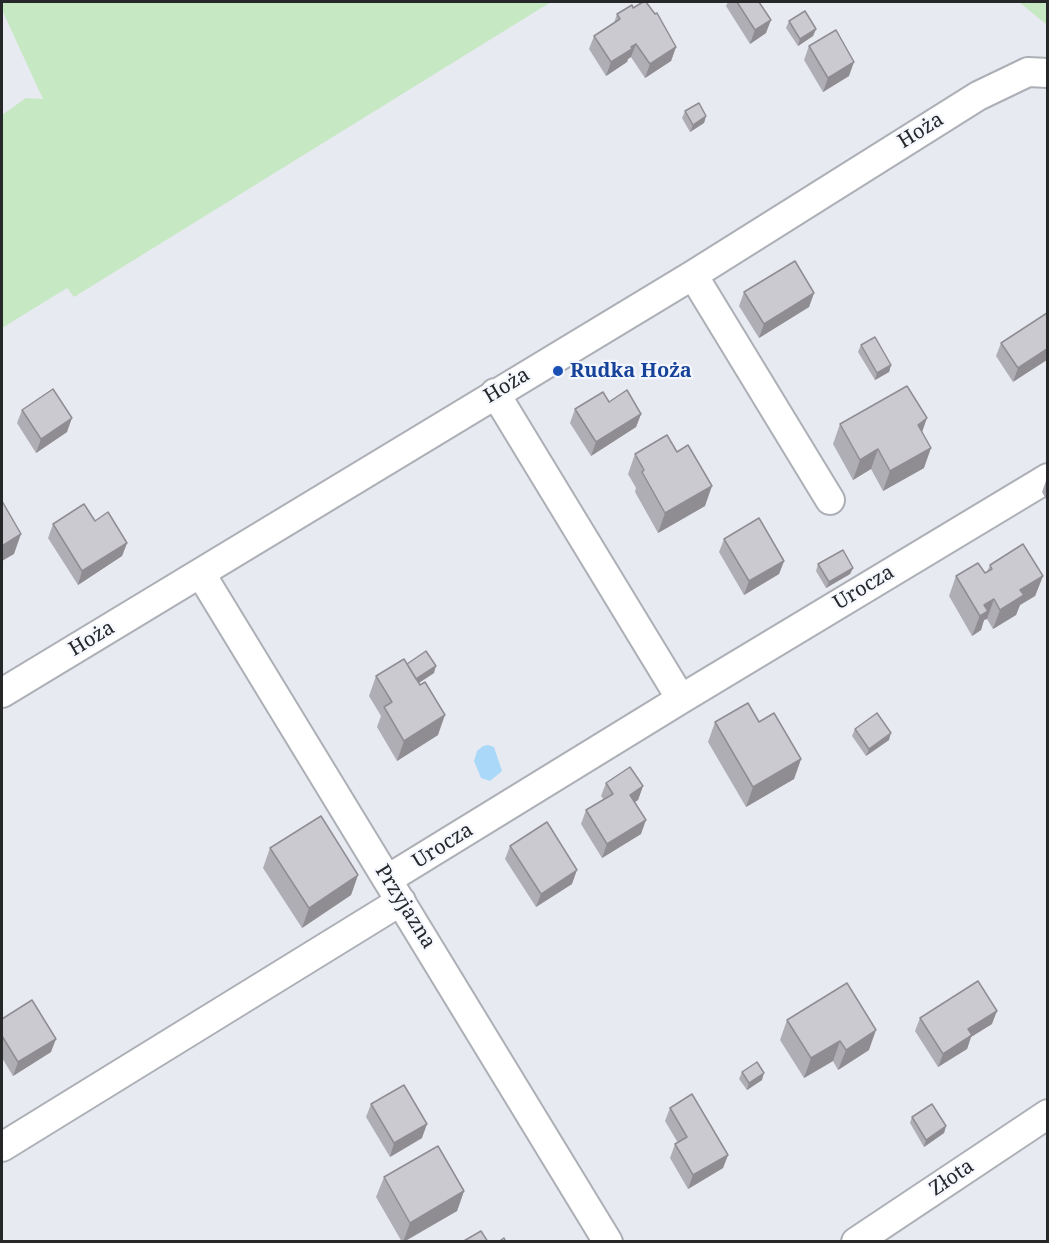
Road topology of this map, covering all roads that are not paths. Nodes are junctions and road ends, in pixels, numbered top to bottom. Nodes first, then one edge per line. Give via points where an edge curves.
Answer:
1 (1047, 73) edge
2 (693, 275) junction
3 (495, 393) junction
4 (1047, 478) edge
5 (830, 500) dead end
6 (201, 574) junction
7 (2, 693) edge
8 (681, 699) junction
9 (395, 890) junction
10 (1047, 1114) edge
11 (2, 1147) edge
12 (608, 1242) edge
13 (856, 1242) edge

1 - 2 street, Hoża via 1028,72 978,96
2 - 3 street, Hoża
2 - 5 street
3 - 6 street, Hoża
3 - 8 street
4 - 8 street, Urocza
6 - 7 street, Hoża
6 - 9 street, Przyjazna
8 - 9 street, Urocza
9 - 11 street, Urocza
9 - 12 street, Przyjazna
10 - 13 street, Złota

